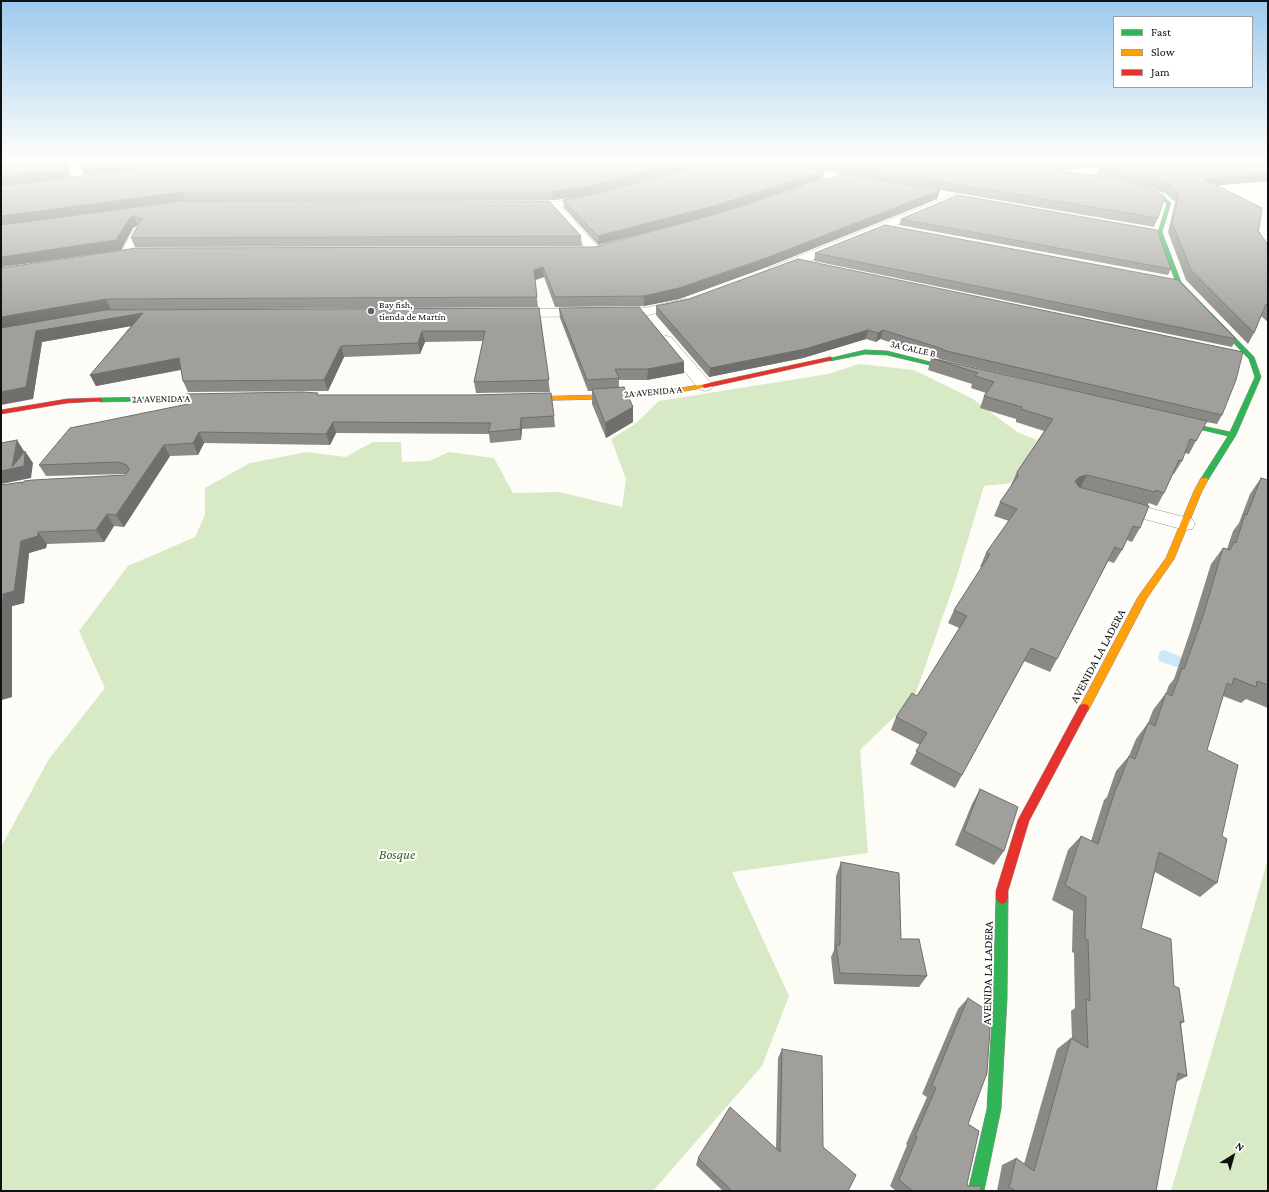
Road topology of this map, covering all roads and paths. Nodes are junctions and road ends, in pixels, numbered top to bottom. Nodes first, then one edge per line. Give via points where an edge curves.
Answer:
1 (563, 216) edge
2 (911, 216) edge
3 (1163, 216) edge
4 (883, 227) junction
5 (139, 230) edge
6 (906, 231) edge
7 (610, 248) edge
8 (579, 251) edge
9 (595, 251) junction
10 (141, 252) edge
11 (125, 254) junction
12 (110, 256) edge
13 (798, 262) junction
14 (821, 267) edge
15 (759, 276) edge
16 (1163, 280) edge
17 (1179, 283) junction
18 (697, 299) edge
19 (644, 312) junction
20 (493, 313) edge
21 (1228, 354) edge
22 (846, 356) joint
23 (1252, 358) junction
24 (969, 373) edge
25 (705, 386) junction
26 (226, 398) edge
27 (508, 399) edge
28 (1, 412) edge
29 (1162, 419) edge
30 (1232, 435) junction
31 (1103, 501) edge
32 (1184, 524) junction
33 (976, 1191) edge

1 - 9 street
2 - 4 street
3 - 17 street, AVENIDA LA LADERA via 1156,231
4 - 6 street
4 - 13 street
5 - 11 lane
7 - 9 street
8 - 9 street
10 - 11 street
11 - 12 street
13 - 14 street
13 - 15 street
16 - 17 street
17 - 23 street, AVENIDA LA LADERA
18 - 19 street
19 - 20 street
19 - 25 street
21 - 23 street
22 - 24 street, 3A CALLE B via 865,352 887,353
22 - 25 street, 2A AVENIDA A
23 - 30 street, AVENIDA LA LADERA via 1258,376
25 - 27 street, 2A AVENIDA A via 669,392 601,397
26 - 28 street, 2A AVENIDA A via 67,401
29 - 30 street
30 - 32 street, AVENIDA LA LADERA via 1198,491
31 - 32 street
32 - 33 street, AVENIDA LA LADERA via 1170,559 1143,597 1024,820 1004,884 994,1109

